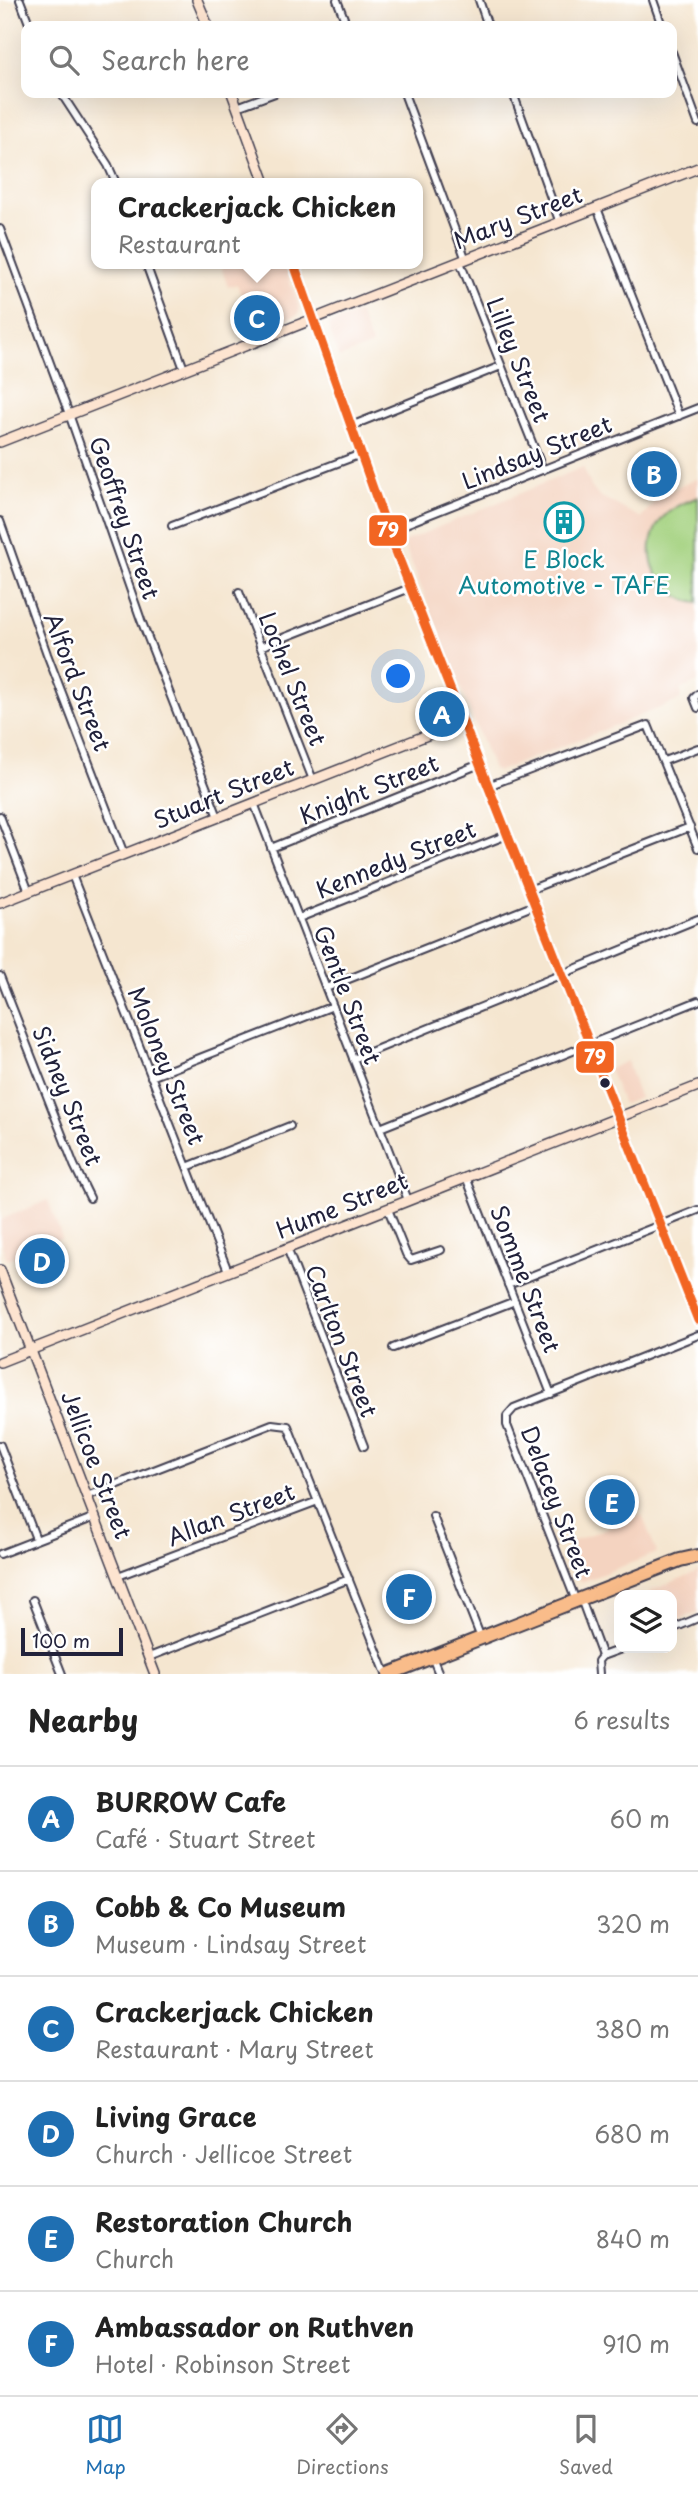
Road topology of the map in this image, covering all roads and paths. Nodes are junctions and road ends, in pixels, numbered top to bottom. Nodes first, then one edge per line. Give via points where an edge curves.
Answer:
1 (20, 0) edge
2 (197, 0) edge
3 (337, 0) edge
4 (479, 0) edge
5 (653, 0) edge
6 (28, 21) edge
7 (206, 21) edge
8 (345, 21) edge
9 (486, 21) edge
10 (660, 21) edge
11 (677, 66) edge
12 (64, 98) edge
13 (234, 98) edge
14 (261, 98) edge
15 (406, 98) edge
16 (515, 98) edge
17 (237, 107) junction
18 (698, 123) edge
19 (698, 169) edge
20 (114, 178) edge
21 (263, 178) edge
22 (597, 208) junction
23 (560, 223) junction
24 (0, 229) edge
25 (463, 261) junction
26 (148, 269) edge
27 (296, 269) edge
28 (314, 319) junction
29 (501, 366) junction
30 (184, 369) junction
31 (698, 408) edge
32 (69, 414) junction
33 (679, 415) junction
34 (351, 426) junction
35 (0, 442) edge
36 (361, 454) junction
37 (543, 470) junction
38 (0, 521) edge
39 (172, 526) dead end
40 (388, 531) junction
41 (410, 588) junction
42 (239, 592) dead end
43 (260, 647) junction
44 (698, 694) edge
45 (698, 708) edge
46 (463, 721) junction
47 (698, 748) edge
48 (664, 761) junction
49 (480, 765) junction
50 (313, 780) junction
51 (488, 786) junction
52 (254, 803) junction
53 (0, 816) edge
54 (218, 817) junction
55 (690, 827) junction
56 (507, 835) junction
57 (698, 848) edge
58 (271, 849) junction
59 (124, 854) junction
60 (72, 875) junction
61 (529, 890) junction
62 (29, 892) junction
63 (0, 903) edge
64 (535, 905) junction
65 (299, 918) junction
66 (698, 919) edge
67 (562, 974) junction
68 (0, 976) edge
69 (326, 988) junction
70 (698, 1001) edge
71 (333, 1006) junction
72 (589, 1044) junction
73 (353, 1059) junction
74 (151, 1077) junction
75 (698, 1086) edge
76 (618, 1117) junction
77 (290, 1126) dead end
78 (380, 1128) junction
79 (187, 1167) junction
80 (466, 1177) junction
81 (86, 1189) junction
82 (76, 1193) dead end
83 (90, 1198) dead end
84 (408, 1200) junction
85 (388, 1209) junction
86 (698, 1210) edge
87 (660, 1224) junction
88 (287, 1248) junction
89 (441, 1250) dead end
90 (0, 1270) edge
91 (228, 1271) junction
92 (508, 1284) junction
93 (515, 1301) junction
94 (698, 1320) edge
95 (698, 1335) edge
96 (393, 1348) dead end
97 (31, 1350) junction
98 (0, 1362) edge
99 (551, 1394) junction
100 (0, 1446) edge
101 (364, 1446) dead end
102 (87, 1496) junction
103 (317, 1501) junction
104 (433, 1516) dead end
105 (95, 1517) junction
106 (36, 1539) junction
107 (698, 1547) edge
108 (0, 1554) edge
109 (698, 1556) edge
110 (680, 1560) junction
111 (118, 1576) junction
112 (349, 1579) junction
113 (33, 1600) dead end
114 (578, 1600) junction
115 (698, 1618) edge
116 (677, 1627) edge
117 (481, 1638) junction
118 (614, 1652) edge
119 (602, 1656) junction
120 (149, 1657) junction
121 (432, 1657) junction
122 (62, 1674) edge
123 (155, 1674) edge
124 (387, 1674) edge
125 (439, 1674) edge
126 (599, 1674) edge

1 - 6 street
2 - 7 street
3 - 8 street
4 - 9 street
5 - 10 street
11 - 18 street
12 - 20 street
13 - 17 street
14 - 17 street
15 - 25 street, Lilley Street
16 - 23 street
17 - 21 street
19 - 22 street, Mary Street
22 - 23 street, Mary Street
22 - 33 street
23 - 25 street, Mary Street
24 - 32 street, Geoffrey Street
25 - 28 street, Mary Street
25 - 29 street, Lilley Street
26 - 30 street
27 - 28 street
28 - 30 street, Mary Street
28 - 34 street
29 - 34 street
29 - 37 street, Lilley Street
30 - 32 street, Mary Street
31 - 33 street, Lindsay Street
32 - 35 street, Mary Street
32 - 54 street, Geoffrey Street via 141,620
33 - 37 street, Lindsay Street
34 - 36 street
36 - 39 street
36 - 40 street
37 - 40 street, Lindsay Street
38 - 59 street, Alford Street
40 - 41 street
41 - 43 street
41 - 46 street
42 - 43 street, Lochel Street
43 - 50 street, Lochel Street
44 - 45 street via 694,699
46 - 49 street
46 - 50 street, Stuart Street
47 - 48 street
48 - 51 street via 648,725
48 - 55 street
49 - 51 street
49 - 58 street, Knight Street
50 - 52 street, Stuart Street
51 - 56 street
52 - 54 street, Stuart Street
52 - 58 street, Gentle Street
53 - 62 street
54 - 59 street, Stuart Street
55 - 57 street
55 - 61 street
56 - 61 street
56 - 65 street, Kennedy Street
58 - 65 street, Gentle Street
59 - 60 street, Stuart Street
60 - 62 street, Stuart Street
60 - 74 street, Moloney Street
61 - 64 street
62 - 63 street, Stuart Street
64 - 67 street
64 - 69 street
65 - 69 street, Gentle Street
66 - 67 street
67 - 72 street
67 - 73 street
68 - 81 street, Sidney Street
69 - 71 street, Gentle Street
70 - 72 street
71 - 73 street, Gentle Street
71 - 74 street
72 - 76 street
72 - 78 street
73 - 78 street, Gentle Street
74 - 79 street, Moloney Street
75 - 76 street, Hume Street
76 - 80 street, Hume Street
76 - 87 street
77 - 79 street
78 - 84 street, Gentle Street
79 - 91 street, Moloney Street
80 - 84 street, Hume Street
80 - 92 street, Somme Street
81 - 82 street, Sidney Street
81 - 83 street, Sidney Street
84 - 85 street, Hume Street
85 - 88 street, Hume Street
85 - 89 street via 411,1260
86 - 87 street
87 - 92 street
87 - 94 street
88 - 91 street, Hume Street
88 - 101 street, Carlton Street
90 - 97 street, Jellicoe Street
91 - 97 street, Hume Street
92 - 93 street, Somme Street
93 - 96 street
93 - 99 street, Somme Street
95 - 99 street
97 - 98 street, Hume Street
97 - 102 street, Jellicoe Street
99 - 114 street, Delacey Street via 514,1408 507,1425
100 - 106 street
102 - 103 street via 272,1424 289,1426
102 - 105 street, Jellicoe Street
103 - 111 street, Allan Street
103 - 112 street
104 - 117 street
105 - 106 street
105 - 111 street, Jellicoe Street
106 - 108 street
107 - 110 highway
109 - 110 highway
110 - 114 highway
111 - 120 street, Jellicoe Street
112 - 120 street
112 - 124 street
113 - 122 street
114 - 117 highway
114 - 119 street, Delacey Street
115 - 116 street
117 - 121 highway
118 - 119 street
119 - 126 street
120 - 123 street, Jellicoe Street
121 - 124 highway
121 - 125 street

